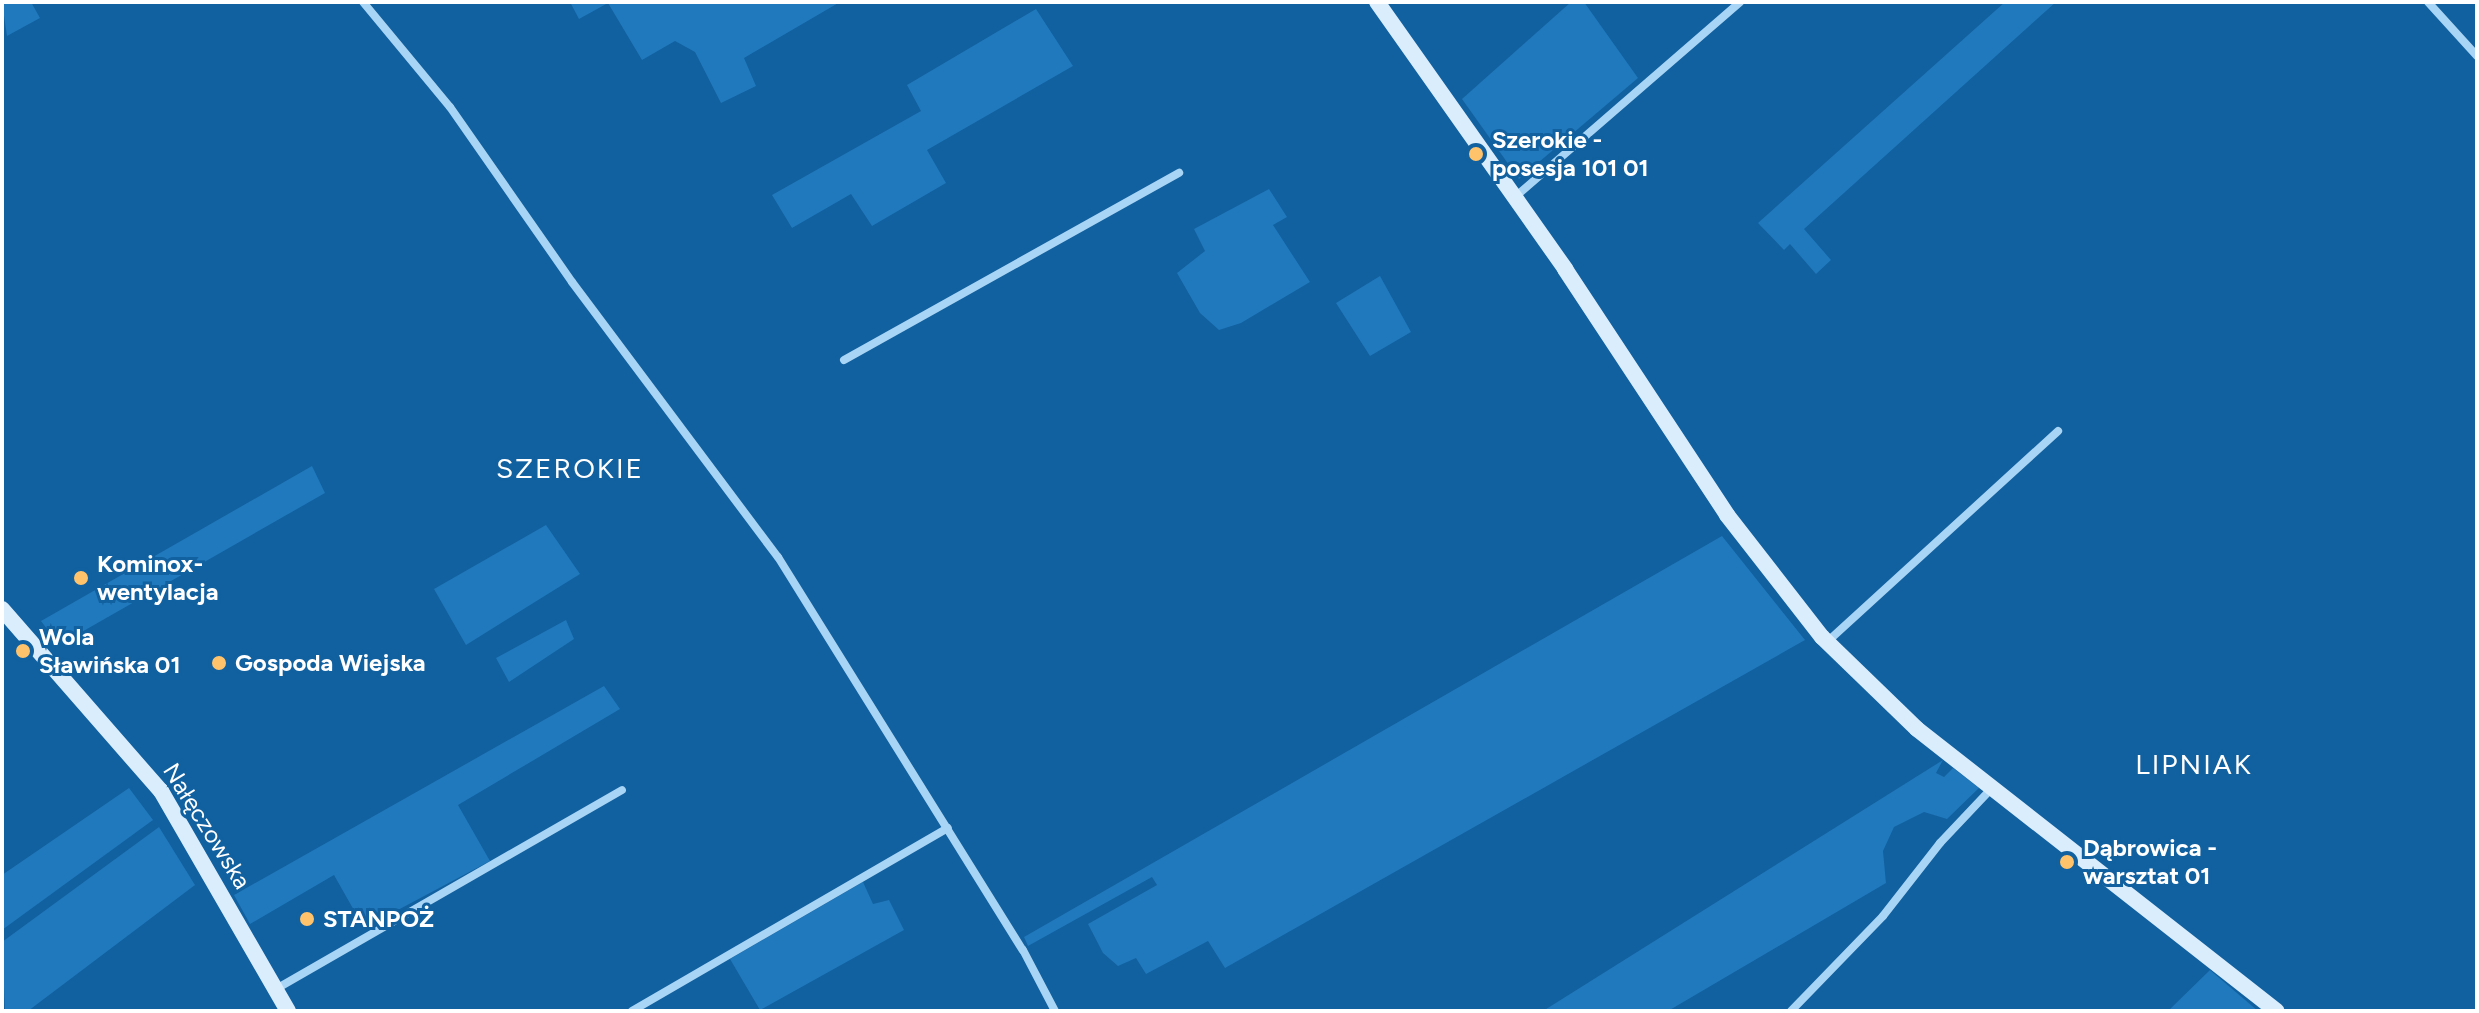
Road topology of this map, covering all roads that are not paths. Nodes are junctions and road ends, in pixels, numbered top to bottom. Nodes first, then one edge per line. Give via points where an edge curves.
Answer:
1 (363, 2) edge
2 (1377, 2) edge
3 (1740, 2) edge
4 (2428, 2) edge
5 (2477, 56) edge
6 (1179, 173) dead end
7 (1515, 197) junction
8 (844, 360) dead end
9 (2058, 431) dead end
10 (2, 609) edge
11 (1827, 642) junction
12 (1992, 788) junction
13 (622, 790) dead end
14 (948, 828) junction
15 (276, 989) junction
16 (288, 1011) edge
17 (632, 1011) edge
18 (1055, 1011) edge
19 (1791, 1011) edge
20 (2277, 1011) edge

1 - 14 street via 450,107 572,282 762,534
2 - 7 street
3 - 7 street
4 - 5 street
6 - 8 street
7 - 11 street via 1721,507
9 - 11 street
10 - 15 street, Nałęczowska via 161,791
11 - 12 street via 1897,712
12 - 19 street via 1883,916
12 - 20 street
13 - 15 street
14 - 17 street
14 - 18 street
15 - 16 street, Nałęczowska

